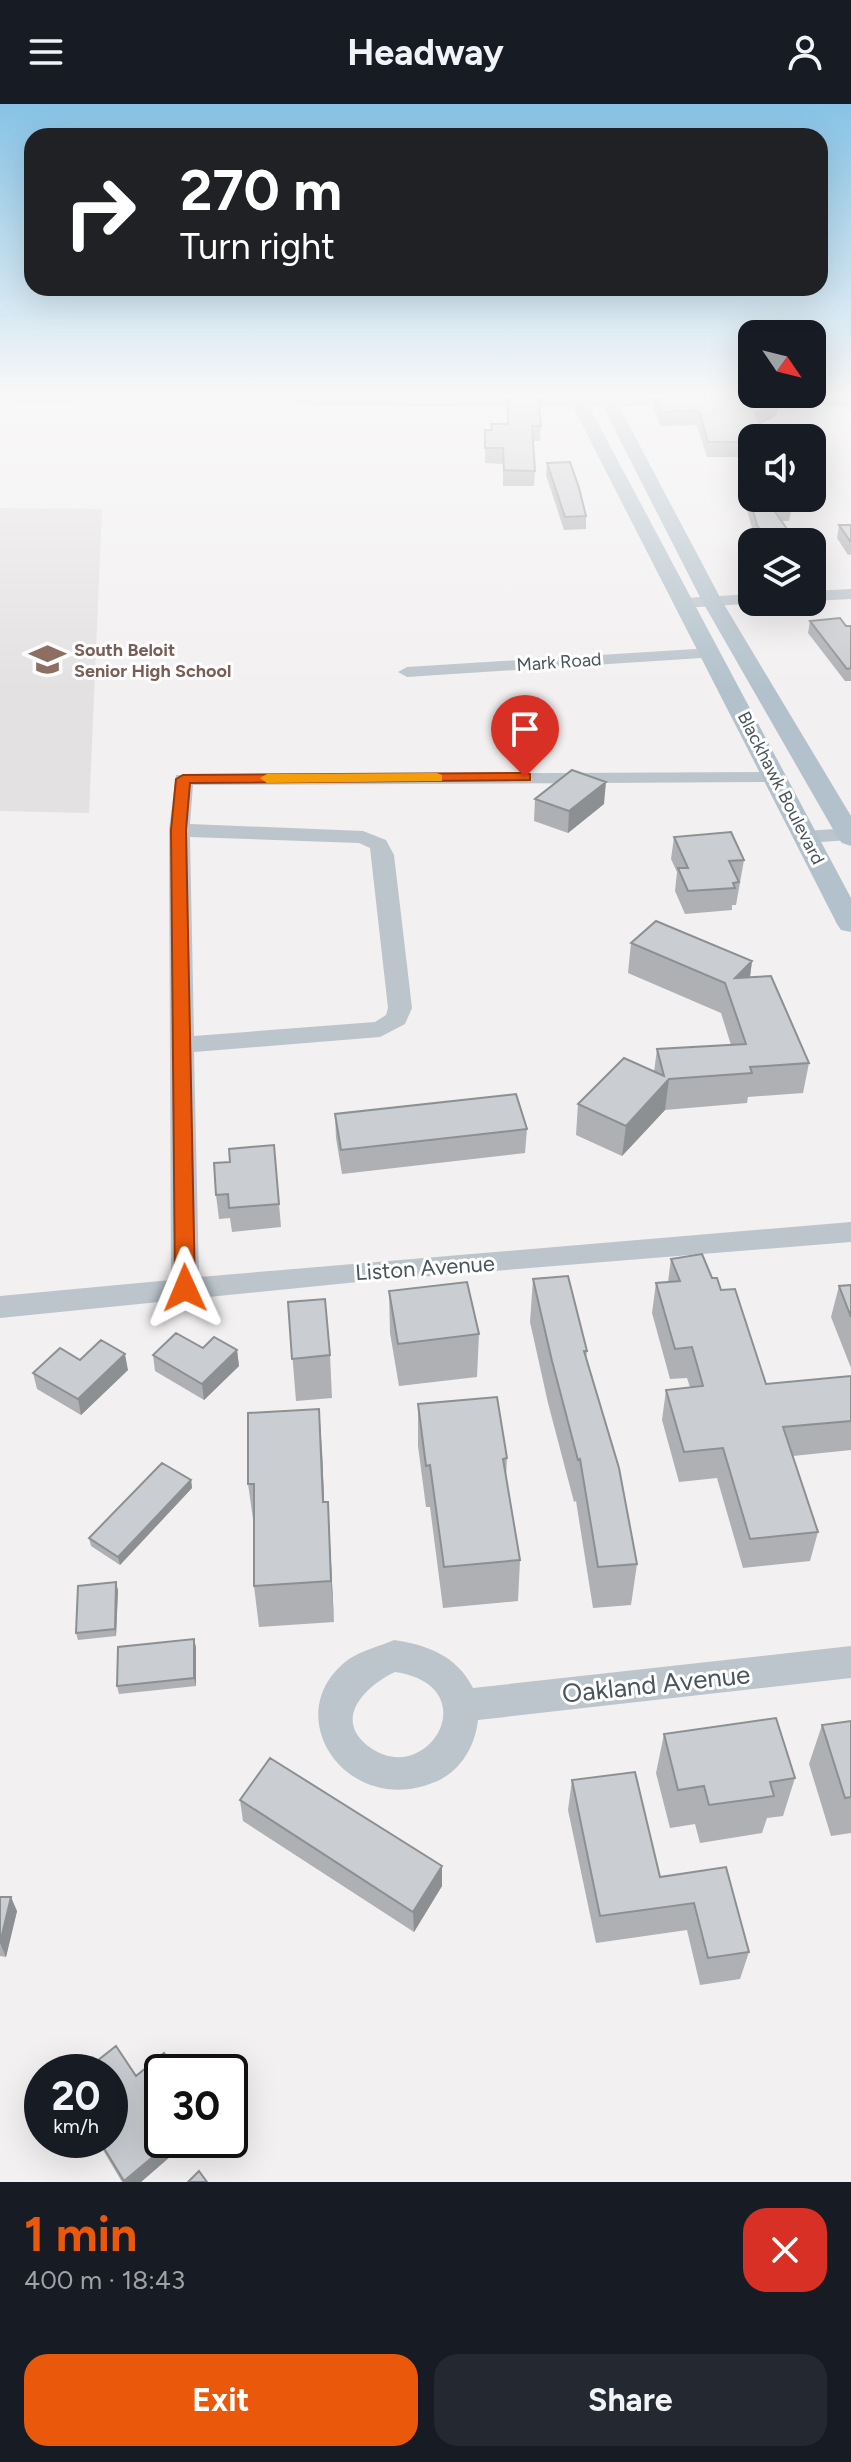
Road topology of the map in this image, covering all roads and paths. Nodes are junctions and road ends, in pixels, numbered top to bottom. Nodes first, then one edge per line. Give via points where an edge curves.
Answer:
1 (628, 494) edge
2 (656, 494) edge
3 (851, 594) edge
4 (826, 595) edge
5 (738, 600) edge
6 (712, 601) junction
7 (685, 603) junction
8 (711, 653) junction
9 (407, 672) dead end
10 (775, 778) junction
11 (179, 830) junction
12 (850, 835) edge
13 (805, 837) junction
14 (851, 924) edge
15 (181, 1045) junction
16 (851, 1232) edge
17 (185, 1288) junction
18 (0, 1307) edge
19 (851, 1662) edge
20 (461, 1706) dead end

1 - 7 main road, Blackhawk Boulevard
2 - 6 main road, Blackhawk Boulevard
3 - 4 street
5 - 6 street
6 - 7 street
6 - 12 main road, Blackhawk Boulevard
7 - 8 main road, Blackhawk Boulevard
8 - 9 street, Mark Road
8 - 10 main road, Blackhawk Boulevard
10 - 11 street via 183,779
10 - 13 main road, Blackhawk Boulevard
11 - 15 street
11 - 15 street via 363,837 379,844 400,1008 397,1019 380,1029
12 - 13 street
13 - 14 main road, Blackhawk Boulevard
15 - 17 street
16 - 17 street, Liston Avenue
17 - 18 street, Liston Avenue
19 - 20 street, Oakland Avenue

